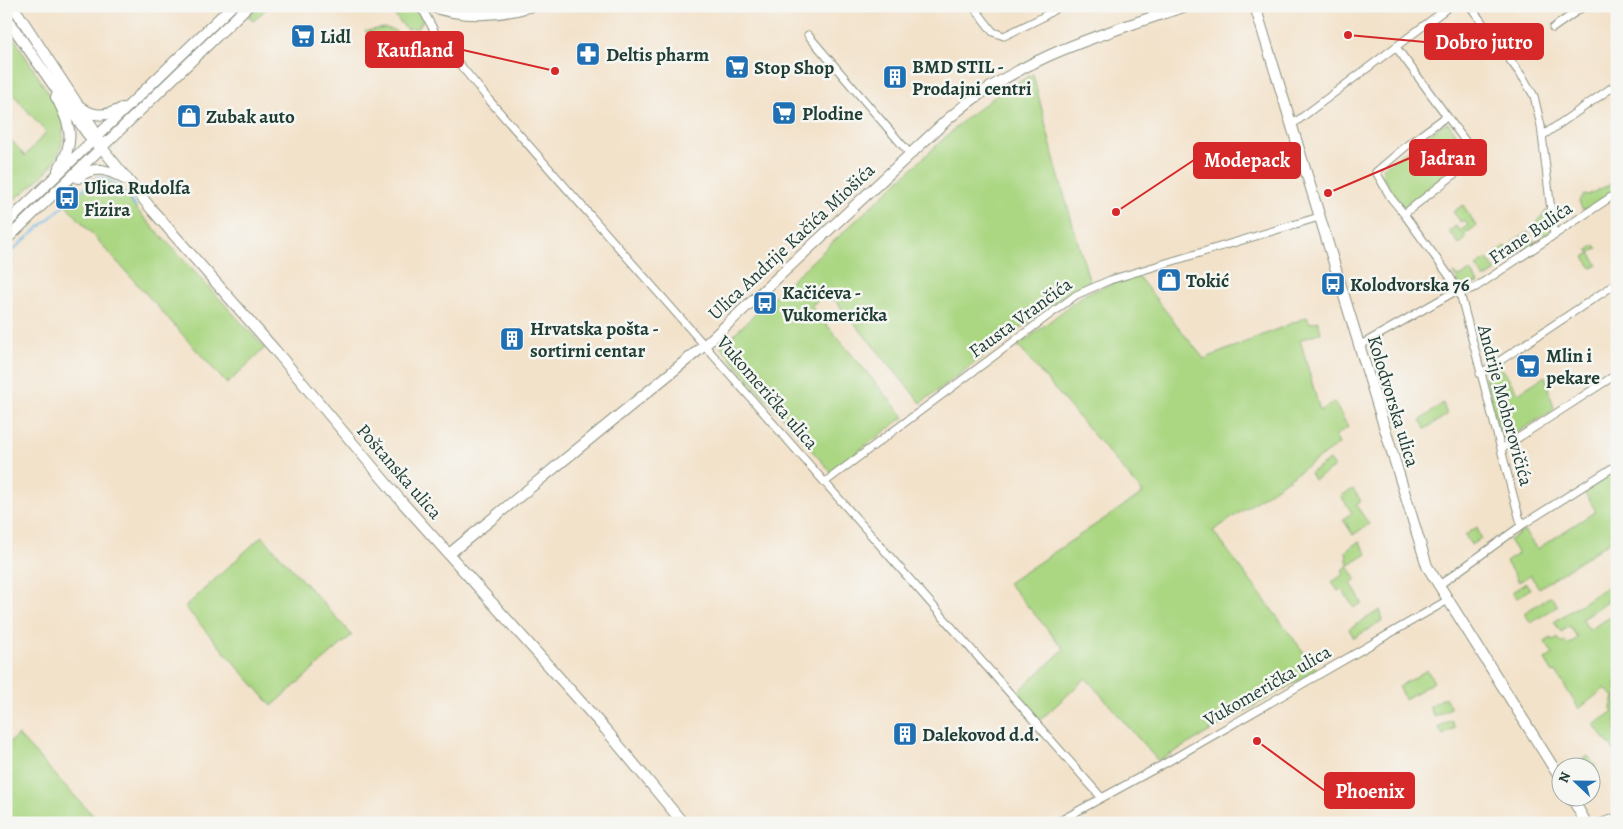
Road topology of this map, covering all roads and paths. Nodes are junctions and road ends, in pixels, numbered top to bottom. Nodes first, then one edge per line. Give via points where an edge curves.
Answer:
1 (13, 6) edge
2 (232, 6) edge
3 (248, 6) edge
4 (416, 6) edge
5 (430, 6) edge
6 (532, 6) edge
7 (972, 6) edge
8 (1060, 6) edge
9 (1186, 6) edge
10 (1255, 6) edge
11 (1450, 6) edge
12 (1470, 6) edge
13 (1584, 6) edge
14 (6, 16) edge
15 (1553, 28) dead end
16 (808, 36) dead end
17 (1396, 47) junction
18 (48, 76) junction
19 (1617, 84) edge
20 (134, 102) junction
21 (76, 103) junction
22 (1447, 116) junction
23 (1293, 124) junction
24 (1542, 136) junction
25 (95, 139) junction
26 (102, 148) junction
27 (910, 154) junction
28 (48, 183) junction
29 (133, 187) junction
30 (56, 192) junction
31 (1617, 193) edge
32 (1404, 214) junction
33 (1319, 217) junction
34 (6, 224) edge
35 (1554, 236) junction
36 (6, 240) edge
37 (1617, 283) edge
38 (1457, 293) junction
39 (705, 345) junction
40 (1359, 346) junction
41 (1480, 374) junction
42 (1617, 374) edge
43 (1501, 448) junction
44 (1617, 464) edge
45 (826, 482) junction
46 (1525, 524) junction
47 (449, 554) junction
48 (1438, 586) junction
49 (1448, 600) junction
50 (1550, 762) edge
51 (1101, 797) junction
52 (1577, 806) edge
53 (1617, 817) edge
54 (683, 823) edge
55 (1056, 823) edge
56 (1586, 823) edge
57 (1600, 823) edge

1 - 21 main road
2 - 20 main road
3 - 26 main road
4 - 39 street, Vukomerička ulica via 424,12 430,26 489,100
5 - 6 main road via 478,14
7 - 8 street via 993,32 1004,36
9 - 27 main road, Ulica Andrije Kačića Miošića via 1054,52 1008,74 968,102
10 - 23 main road, Kolodvorska ulica
11 - 17 street
12 - 24 street via 1534,96
13 - 15 street
14 - 18 main road
16 - 27 street
17 - 22 street
17 - 23 street
18 - 25 main road
18 - 28 main road via 67,120 70,137 66,156
19 - 24 street
20 - 21 main road via 102,115 89,112
20 - 25 main road
21 - 25 main road
22 - 32 street via 1474,153 1473,159
22 - 32 street, Andrije Mohorovičića via 1376,172
23 - 33 main road, Kolodvorska ulica
24 - 35 street
25 - 26 main road, Poštanska ulica
25 - 28 main road
26 - 29 main road, Poštanska ulica
26 - 30 main road
27 - 39 main road, Ulica Andrije Kačića Miošića
28 - 34 main road
29 - 30 main road via 112,172 95,169 83,173
29 - 47 main road, Poštanska ulica
30 - 36 main road
31 - 35 street, Frane Bulića
32 - 38 street, Andrije Mohorovičića via 1450,277
33 - 40 main road, Kolodvorska ulica
33 - 45 street, Fausta Vrančića via 1110,280 1076,295
35 - 38 street, Frane Bulića via 1476,287
37 - 41 street
38 - 40 street, Frane Bulića
38 - 41 street, Andrije Mohorovičića
39 - 45 street, Vukomerička ulica
39 - 47 main road, Ulica Andrije Kačića Miošića
40 - 48 main road, Kolodvorska ulica via 1415,531
41 - 43 street, Andrije Mohorovičića
42 - 43 street
43 - 46 street, Andrije Mohorovičića via 1520,520
44 - 46 street
45 - 51 street, Vukomerička ulica
46 - 48 street
47 - 54 main road, Poštanska ulica via 606,730
48 - 49 main road, Kolodvorska ulica
49 - 50 main road, Kolodvorska ulica
49 - 51 street, Vukomerička ulica
51 - 55 street, Vukomerička ulica
52 - 56 main road
53 - 57 street

